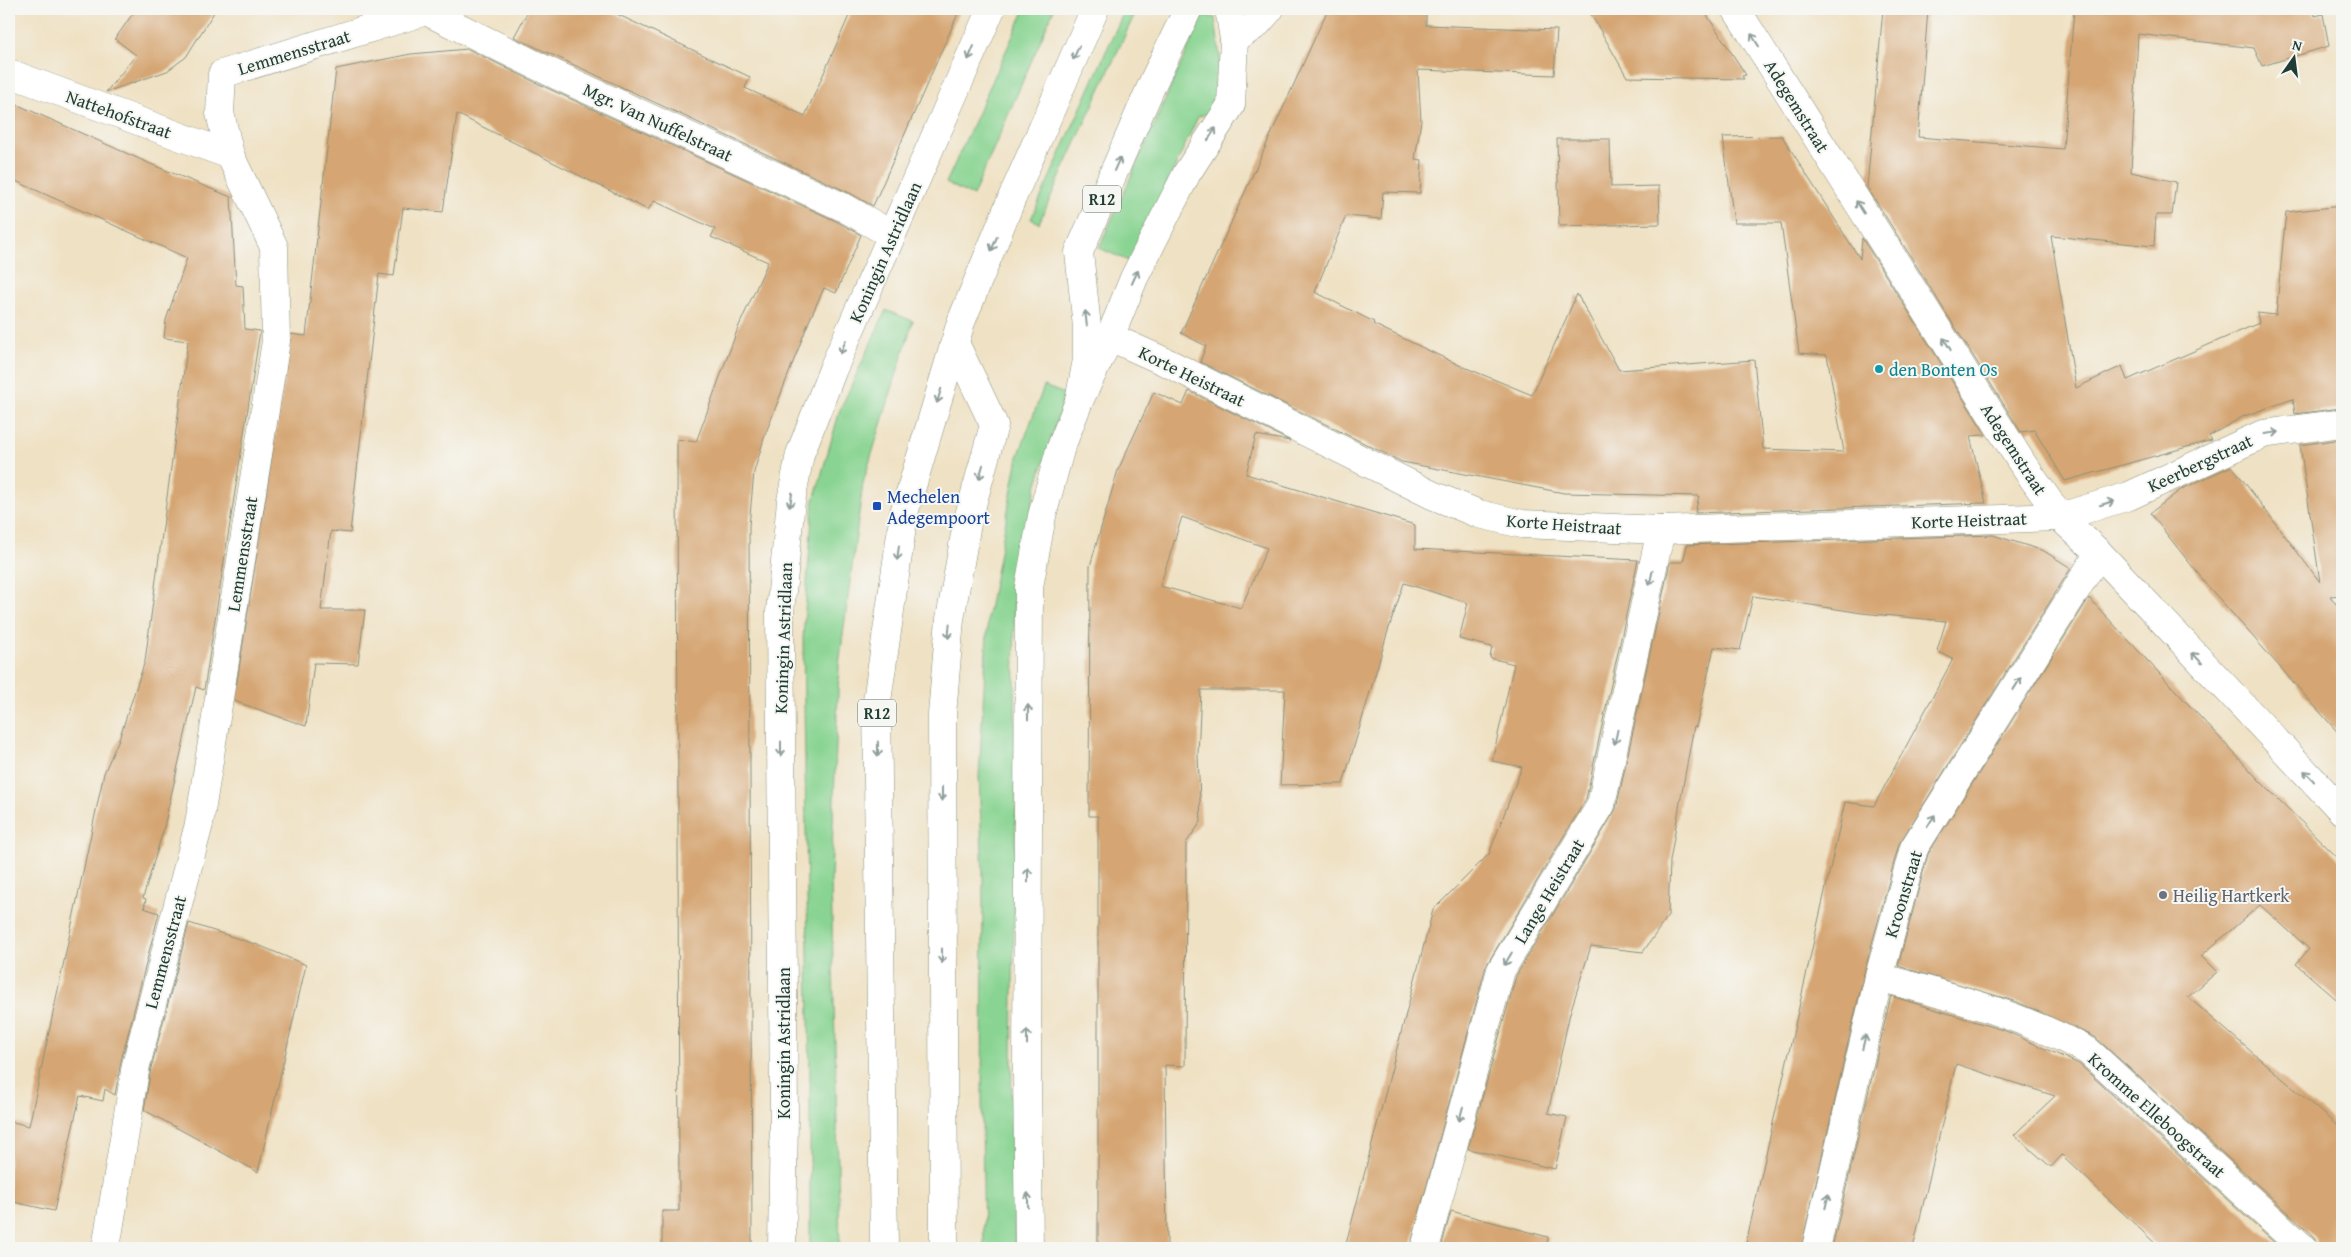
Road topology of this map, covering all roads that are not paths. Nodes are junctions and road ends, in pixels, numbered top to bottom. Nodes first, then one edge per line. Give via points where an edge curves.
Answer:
1 (991, 9) edge
2 (1095, 9) edge
3 (1188, 9) edge
4 (1229, 9) edge
5 (1270, 9) edge
6 (1736, 9) edge
7 (424, 10) edge
8 (1234, 39) junction
9 (9, 73) edge
10 (230, 155) junction
11 (892, 235) junction
12 (1110, 337) junction
13 (955, 343) junction
14 (1079, 401) junction
15 (2342, 424) edge
16 (2060, 517) junction
17 (1661, 530) junction
18 (2099, 553) junction
19 (2342, 811) edge
20 (1879, 977) junction
21 (106, 1248) edge
22 (782, 1248) edge
23 (884, 1248) edge
24 (944, 1248) edge
25 (1029, 1248) edge
26 (1425, 1248) edge
27 (1816, 1248) edge
28 (2303, 1248) edge

1 -> 11 street, Koningin Astridlaan
2 -> 13 street, R12 via 1012,198
14 -> 3 street, R12 via 1087,360 1079,252
4 - 8 street
5 - 8 street via 1256,25
16 -> 6 street, Adegemstraat via 2016,455
7 - 10 street, Lemmensstraat via 222,74 220,113
7 - 11 street, Mgr. Van Nuffelstraat via 554,74 845,208
12 -> 8 street via 1134,278 1187,173 1231,105
9 - 10 street, Nattehofstraat
10 - 21 street, Lemmensstraat via 274,247 276,341 198,824 136,1065
11 -> 22 street, Koningin Astridlaan via 800,454 791,501 780,612
12 - 14 street
12 - 17 street, Korte Heistraat via 1179,368 1432,495 1479,514 1522,524
13 -> 23 street, R12 via 904,512 877,701
13 -> 24 street via 994,425 967,523 950,619 942,716
25 -> 14 street via 1029,588 1042,516 1060,450
16 -> 15 street, Keerbergstraat via 2129,496 2263,434
16 - 17 street, Korte Heistraat
16 - 18 street, Adegemstraat
17 -> 26 street, Lange Heistraat via 1600,805 1501,970
19 -> 18 street, Adegemstraat
20 -> 18 street, Kroonstraat via 1914,848
27 -> 20 street, Kroonstraat
20 - 28 street, Kromme Elleboogstraat via 1978,1003 2056,1033 2088,1051

